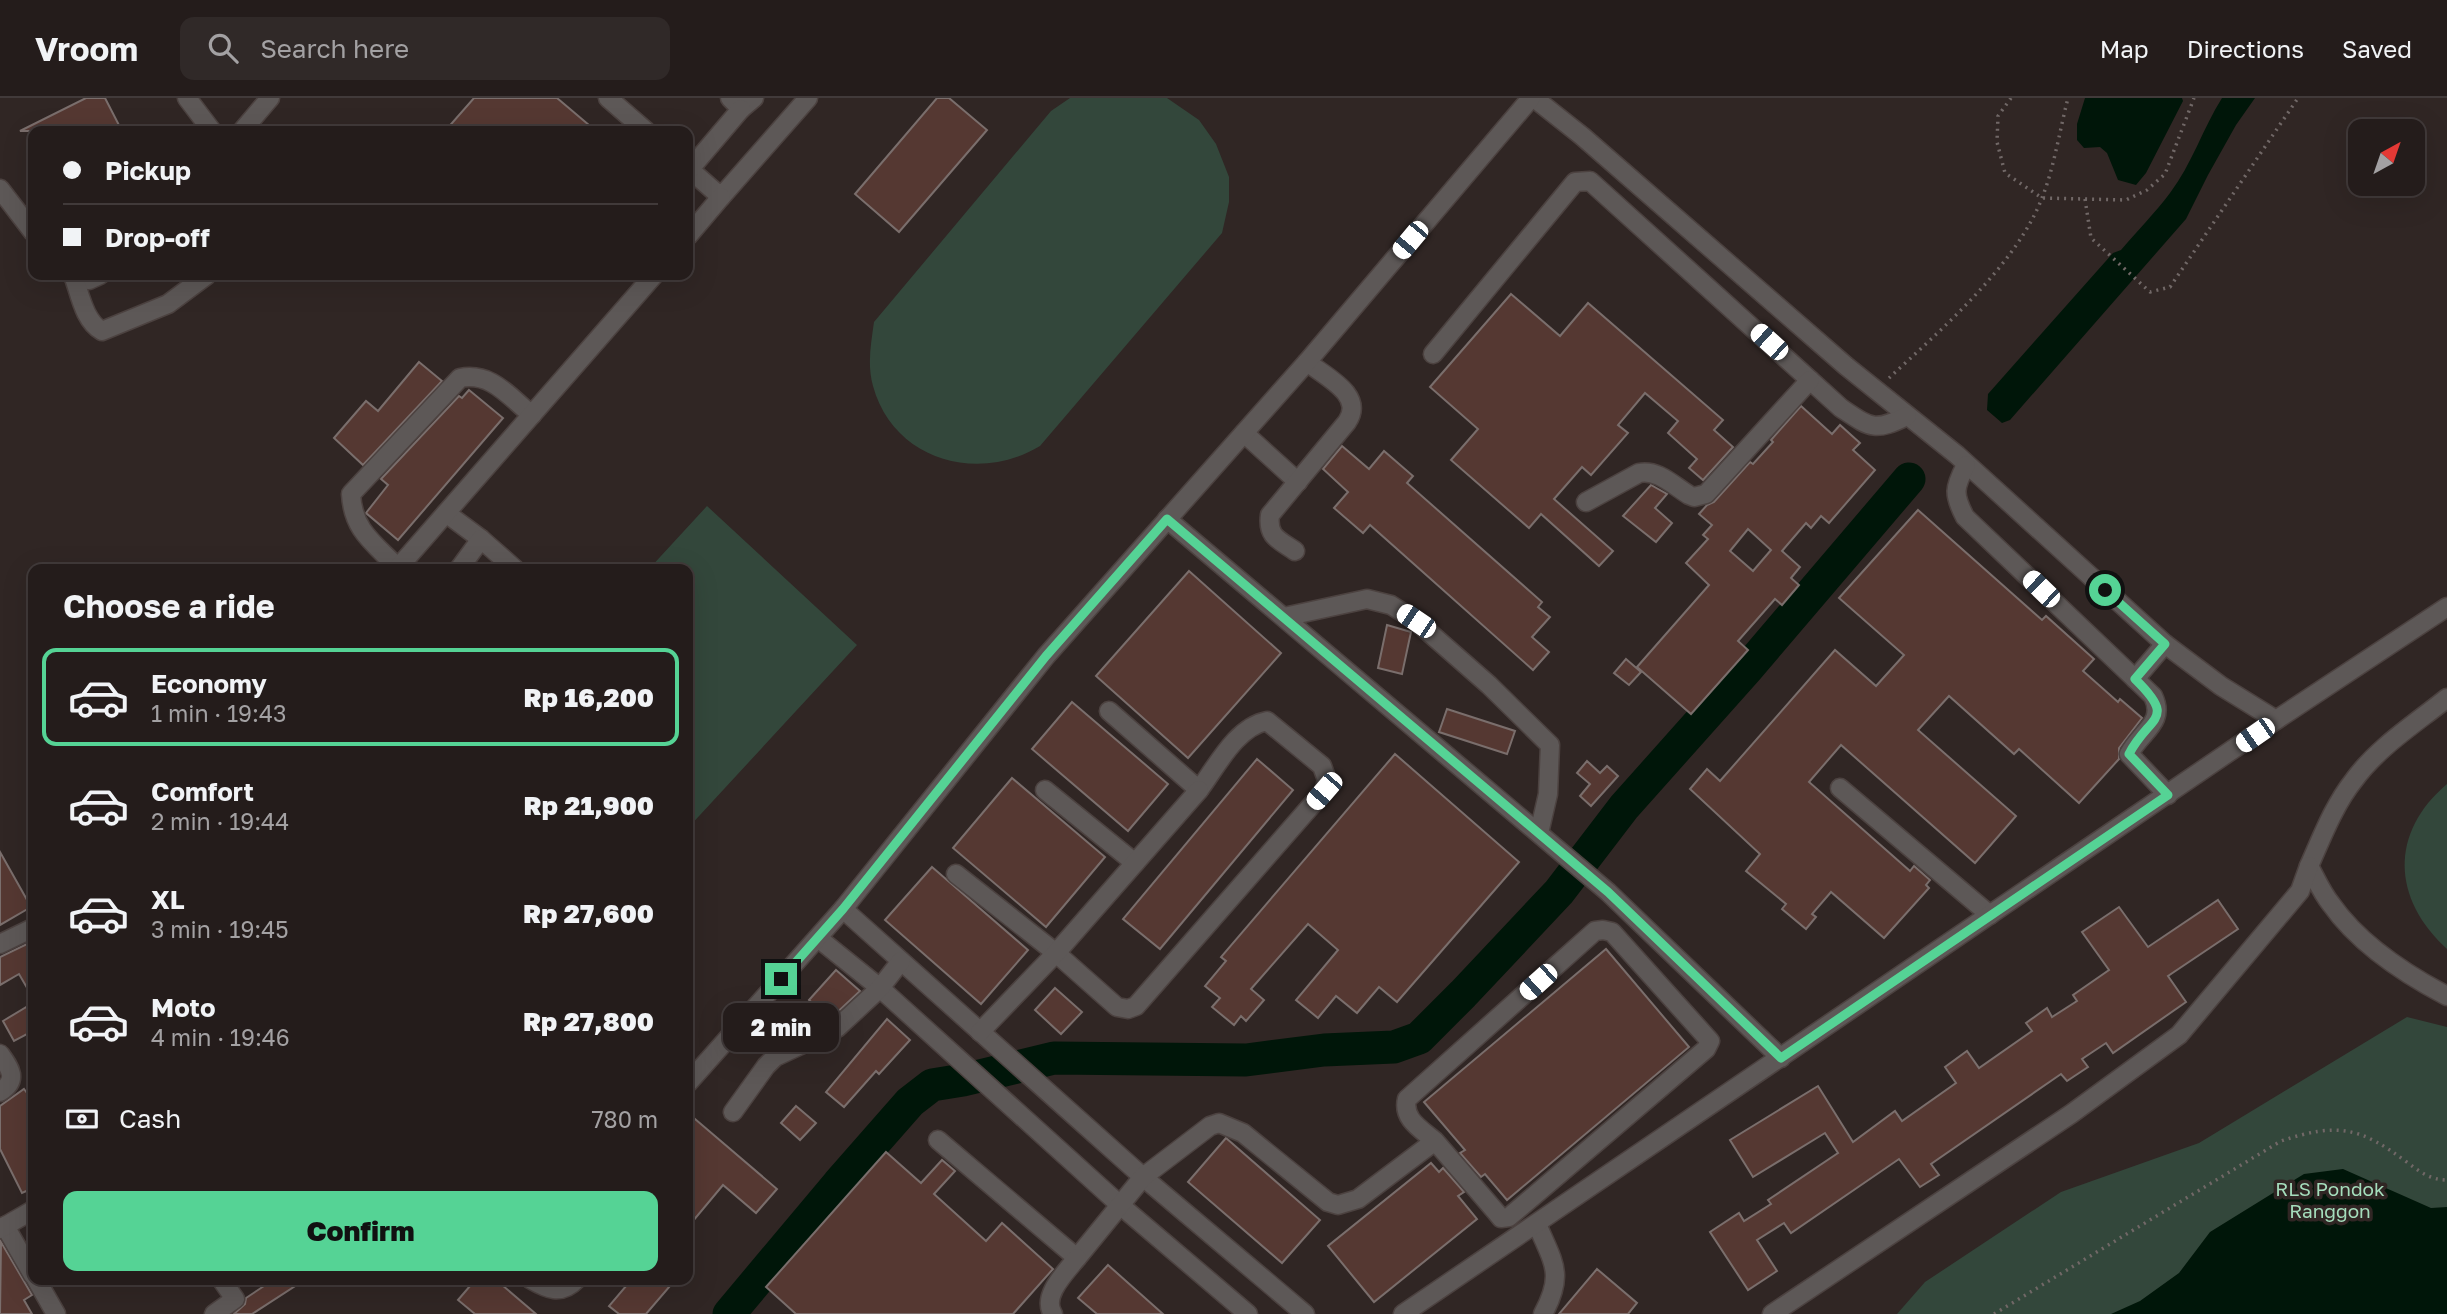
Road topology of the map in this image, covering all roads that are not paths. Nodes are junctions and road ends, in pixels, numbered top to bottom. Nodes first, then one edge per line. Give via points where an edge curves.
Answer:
1 (187, 98) edge
2 (270, 98) edge
3 (608, 98) edge
4 (808, 98) edge
5 (1533, 98) edge
6 (742, 102) edge
7 (208, 126) edge
8 (246, 126) edge
9 (640, 126) edge
10 (693, 164) edge
11 (693, 172) edge
12 (0, 188) edge
13 (721, 197) junction
14 (28, 225) edge
15 (693, 230) edge
16 (75, 280) edge
17 (200, 280) edge
18 (650, 280) edge
19 (1433, 354) dead end
20 (1307, 362) junction
21 (1811, 380) junction
22 (531, 415) junction
23 (1907, 416) junction
24 (1244, 433) junction
25 (1961, 460) junction
26 (1298, 482) junction
27 (1586, 502) dead end
28 (446, 513) junction
29 (1167, 519) junction
30 (481, 539) junction
31 (1295, 551) dead end
32 (394, 564) edge
33 (401, 564) edge
34 (462, 564) edge
35 (509, 564) edge
36 (2447, 607) edge
37 (1284, 617) junction
38 (2165, 644) junction
39 (2135, 679) junction
40 (2447, 698) edge
41 (1109, 711) dead end
42 (2276, 719) junction
43 (1840, 788) dead end
44 (1045, 790) dead end
45 (1199, 790) junction
46 (2168, 795) junction
47 (1539, 833) junction
48 (1135, 863) junction
49 (2309, 866) junction
50 (957, 874) dead end
51 (843, 909) junction
52 (1990, 915) junction
53 (28, 930) edge
54 (818, 939) junction
55 (0, 944) edge
56 (1056, 953) junction
57 (901, 961) junction
58 (880, 988) junction
59 (2447, 996) edge
60 (980, 1032) junction
61 (0, 1054) edge
62 (1781, 1058) junction
63 (693, 1077) edge
64 (0, 1092) edge
65 (733, 1112) dead end
66 (938, 1140) dead end
67 (1435, 1141) junction
68 (1143, 1177) junction
69 (1120, 1205) junction
70 (28, 1213) edge
71 (1537, 1224) junction
72 (3, 1227) edge
73 (1077, 1258) junction
74 (28, 1267) edge
75 (39, 1285) edge
76 (224, 1285) edge
77 (541, 1285) edge
78 (572, 1285) edge
79 (1424, 1308) edge
80 (56, 1314) edge
81 (214, 1314) edge
82 (1053, 1314) edge
83 (1248, 1314) edge
84 (1305, 1314) edge
85 (1403, 1314) edge
86 (1543, 1314) edge
87 (1772, 1314) edge

1 - 7 street
2 - 8 street
3 - 9 street
4 - 13 street
5 - 20 street
5 - 23 street
6 - 10 street
11 - 13 street
12 - 14 street
13 - 15 street
16 - 17 street via 89,319 103,331 168,304
18 - 22 street
19 - 21 street via 1575,182 1582,180 1597,185
20 - 24 street
20 - 26 street via 1350,396 1353,414
21 - 23 street via 1868,425 1884,427
21 - 27 street via 1706,494 1694,497 1646,471
22 - 28 street
22 - 32 street via 487,378 460,378 352,494 352,511 360,528
23 - 25 street
24 - 26 street
24 - 29 street
25 - 38 street
25 - 39 street via 1955,491 1965,517
26 - 31 street via 1270,515 1269,527 1273,536
28 - 30 street
28 - 33 street
29 - 37 street
29 - 51 street via 1046,656
30 - 34 street
30 - 35 street
36 - 42 street
37 - 47 street
37 - 47 street via 1367,599 1391,605 1416,621 1550,746 1548,794
38 - 39 street
38 - 42 street
39 - 46 street via 2152,696 2158,710 2129,754
40 - 49 street via 2354,779
41 - 45 street
42 - 46 street
43 - 52 street
44 - 48 street
45 - 48 street
45 - 56 street via 1240,735 1267,721 1322,766 1327,780 1324,791 1136,1006 1117,1007
46 - 52 street
47 - 62 street via 1608,892
48 - 56 street
49 - 59 street via 2330,904 2361,939
49 - 87 street via 2300,891 2179,1035 2071,1114
50 - 56 street
51 - 54 street
51 - 57 street
52 - 62 street
53 - 55 street
54 - 58 street
54 - 63 street
56 - 60 street
57 - 58 street
57 - 60 street
58 - 65 street via 837,1028 775,1057
58 - 69 street
60 - 68 street
61 - 64 street via 12,1078
62 - 71 street
66 - 73 street
67 - 67 street via 1410,1119 1407,1099 1595,931 1612,933 1710,1041 1509,1217 1501,1218
67 - 68 street via 1358,1199 1338,1205 1328,1202 1243,1133 1219,1124 1210,1126
68 - 69 street
68 - 84 street
69 - 73 street
69 - 83 street
70 - 72 street
71 - 79 street
71 - 86 street via 1556,1272 1553,1296
72 - 74 street
73 - 82 street via 1053,1290 1049,1308
75 - 80 street
76 - 81 street via 235,1299
77 - 78 street via 551,1290
79 - 85 street

